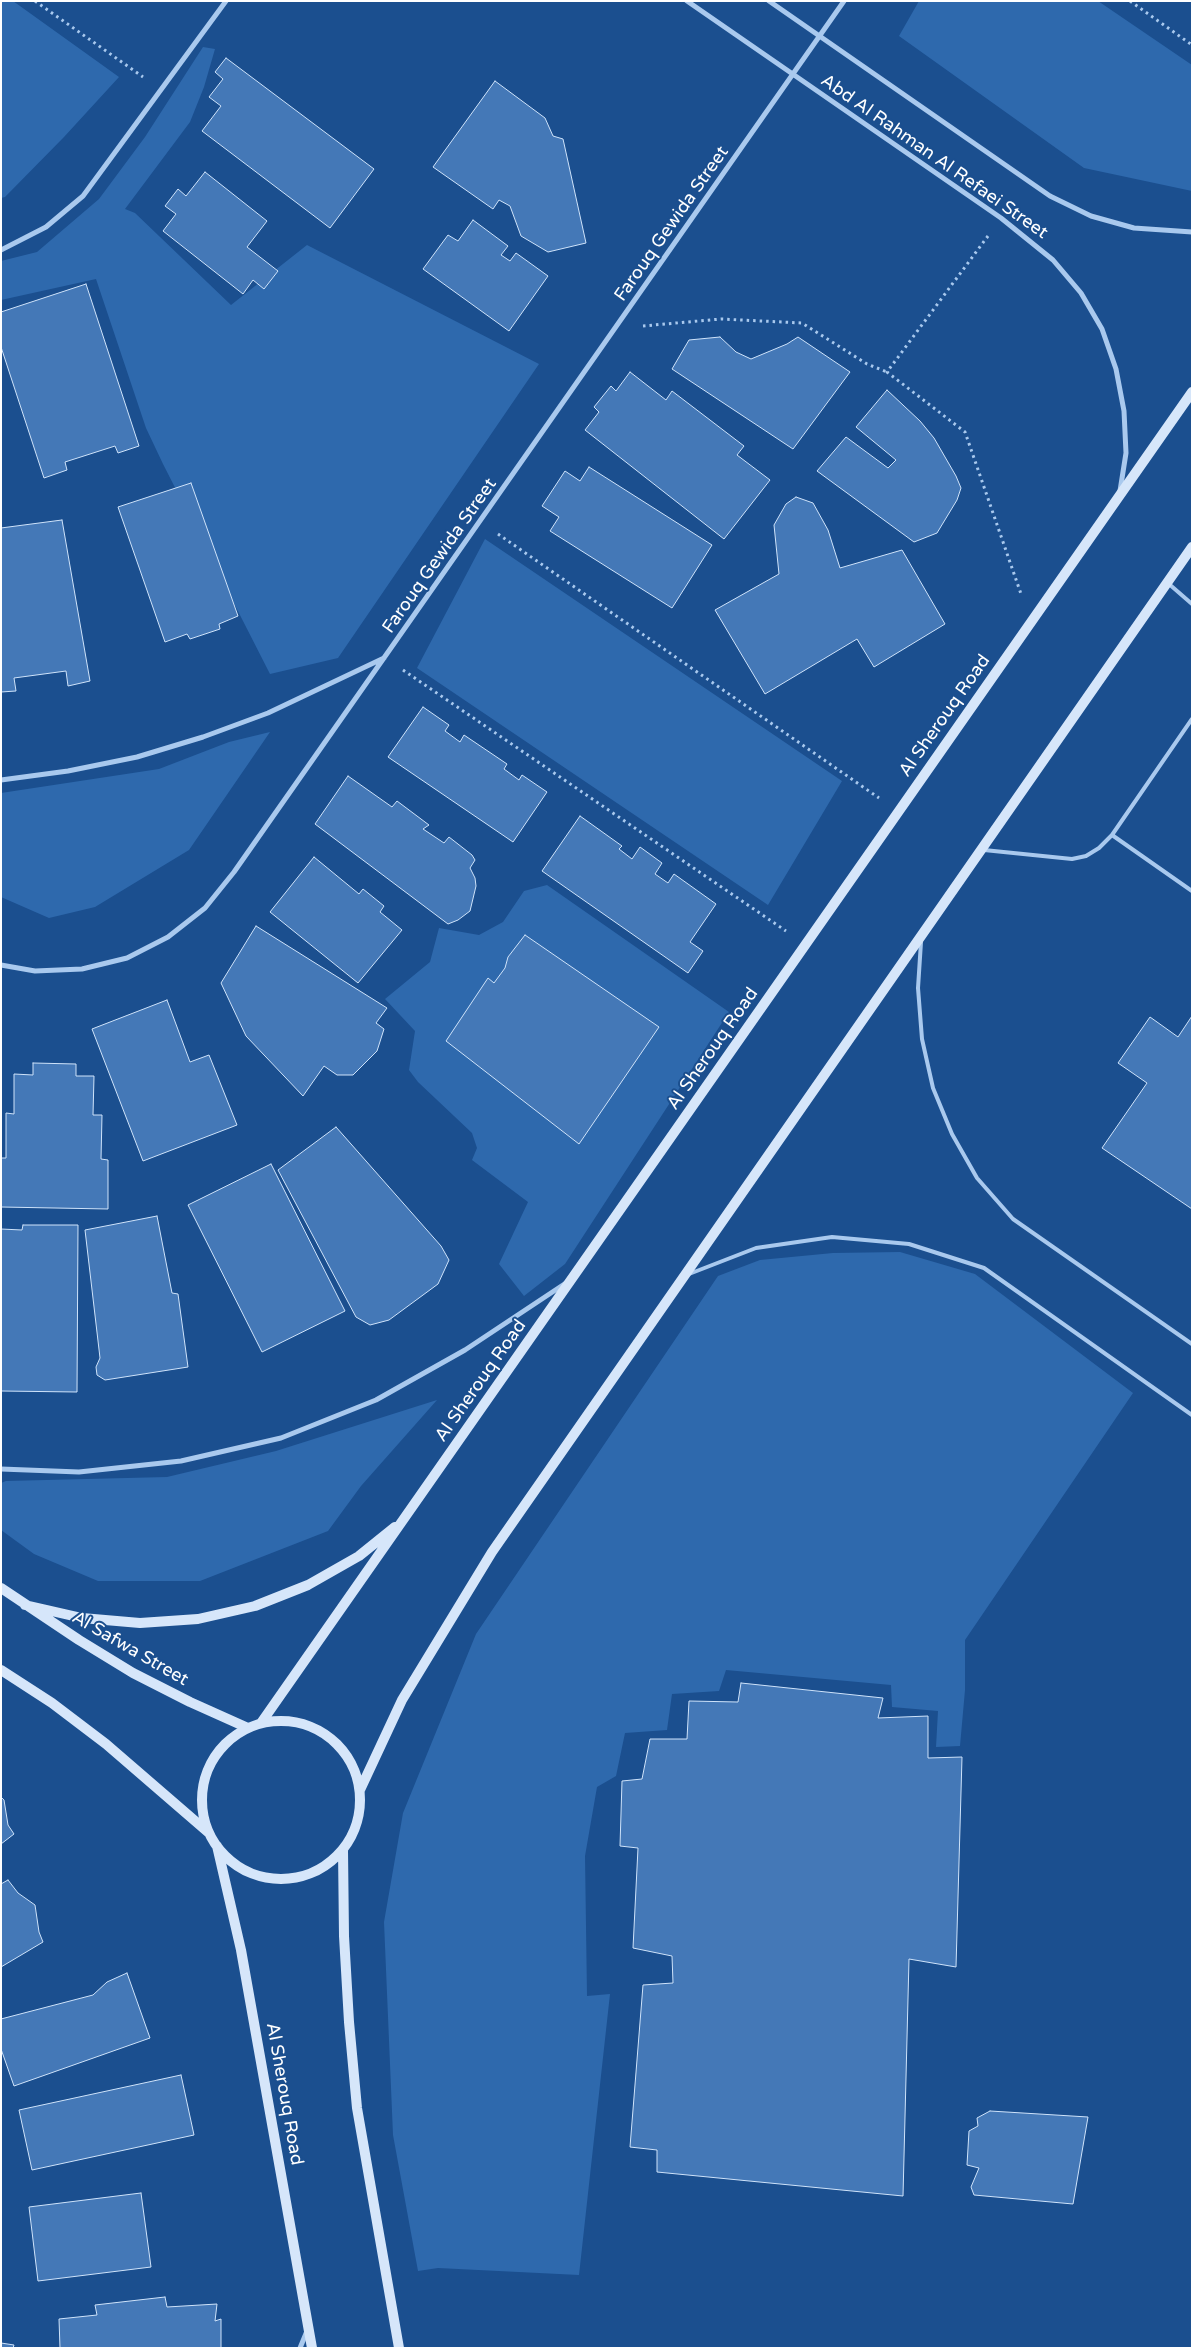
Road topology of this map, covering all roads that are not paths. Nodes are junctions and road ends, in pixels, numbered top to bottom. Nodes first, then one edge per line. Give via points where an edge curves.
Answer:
1 (226, 1) edge
2 (686, 1) edge
3 (769, 1) edge
4 (844, 1) edge
5 (820, 36) junction
6 (793, 74) junction
7 (1192, 232) edge
8 (1, 250) edge
9 (1192, 392) edge
10 (1119, 495) junction
11 (1192, 547) edge
12 (1167, 583) junction
13 (1192, 604) edge
14 (385, 658) junction
15 (1192, 719) edge
16 (1, 780) edge
17 (1112, 835) junction
18 (982, 850) junction
19 (1192, 891) edge
20 (921, 938) junction
21 (1, 965) edge
22 (684, 1275) junction
23 (572, 1279) junction
24 (1192, 1344) edge
25 (1192, 1415) edge
26 (1, 1468) edge
27 (404, 1520) junction
28 (1, 1588) edge
29 (25, 1605) junction
30 (1, 1670) edge
31 (261, 1723) junction
32 (248, 1728) junction
33 (360, 1790) junction
34 (209, 1832) junction
35 (217, 1846) junction
36 (343, 1850) junction
37 (309, 2326) junction
38 (300, 2348) edge
39 (312, 2348) edge
40 (399, 2348) edge

1 - 8 street via 83,196 46,227
2 - 6 street, Abd Al Rahman Al Refaei Street
3 - 5 street, Abd Al Rahman Al Refaei Street
4 - 5 street, Farouq Gewida Street
5 - 6 street, Farouq Gewida Street
5 - 7 street, Abd Al Rahman Al Refaei Street via 1050,196 1091,216 1134,228
6 - 10 street, Abd Al Rahman Al Refaei Street via 1001,218 1053,260 1080,293 1102,329 1116,369 1124,411 1126,453
6 - 14 street, Farouq Gewida Street
9 - 10 street, Al Sherouq Road
10 - 23 street, Al Sherouq Road
11 - 12 street
12 - 13 lane
12 - 18 street
14 - 16 street via 268,713 203,737 137,757
14 - 21 street, Farouq Gewida Street via 234,872 205,908 190,920 168,937 127,958 82,969 35,971
15 - 17 lane
17 - 18 lane via 1086,856 1072,859
17 - 19 lane
18 - 20 street
20 - 22 street
20 - 24 lane via 918,988 924,1047 933,1088 952,1134 977,1178 1013,1219
22 - 25 lane via 756,1248 832,1237 909,1244 984,1268
22 - 33 street via 492,1552 402,1700
23 - 26 street via 465,1350 376,1400 280,1438 181,1462 79,1472
23 - 27 street, Al Sherouq Road
27 - 29 street via 359,1556 308,1585 255,1606 198,1619 140,1623 82,1618
27 - 31 street, Al Sherouq Road
28 - 29 street, Al Safwa Street
29 - 32 street, Al Safwa Street via 133,1673
30 - 34 street via 106,1744
31 - 32 street
31 - 33 street via 283,1720 306,1725 326,1735 342,1749 354,1769
32 - 34 street via 221,1749 206,1772 202,1813
33 - 36 street via 360,1812 354,1832
34 - 35 street
35 - 36 street via 234,1864 255,1875 279,1880 303,1877 326,1866
35 - 37 street, Al Sherouq Road via 241,1950
36 - 40 street via 344,1936 357,2108
37 - 38 street
37 - 39 street, Al Sherouq Road

